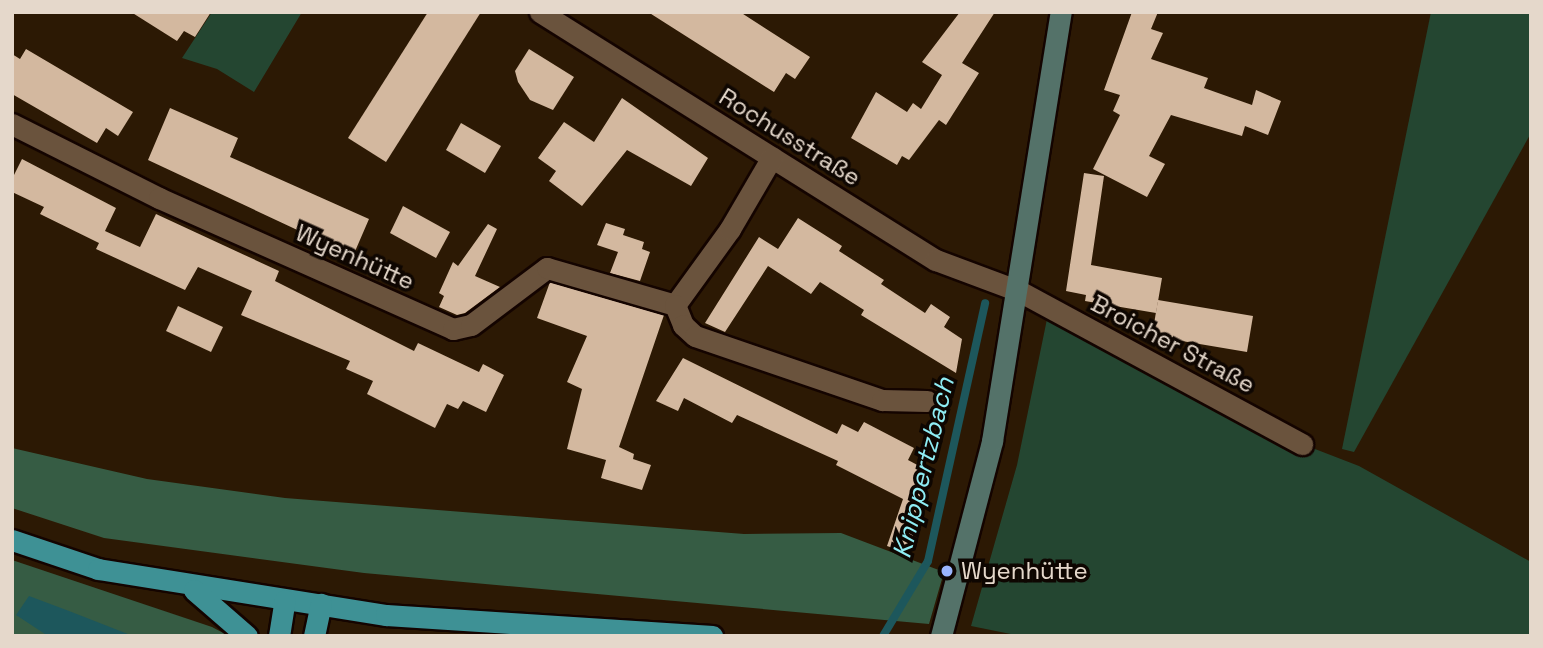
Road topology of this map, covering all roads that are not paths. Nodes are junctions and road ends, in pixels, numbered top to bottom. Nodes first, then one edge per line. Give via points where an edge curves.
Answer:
1 (540, 12) edge
2 (1061, 12) edge
3 (12, 124) edge
4 (772, 157) junction
5 (1019, 291) junction
6 (675, 305) junction
7 (927, 401) dead end
8 (1302, 444) dead end
9 (12, 540) edge
10 (189, 586) junction
11 (285, 600) junction
12 (321, 604) junction
13 (247, 636) edge
14 (279, 636) edge
15 (314, 636) edge
16 (712, 636) edge
17 (942, 636) edge

1 - 4 street, Rochusstraße
2 - 5 street
3 - 6 street, Wyenhütte via 159,198 453,329 471,325 547,268
4 - 5 street, Rochusstraße via 936,260
4 - 6 street via 730,229
5 - 8 street, Broicher Straße
5 - 17 street via 992,442
6 - 7 street via 683,325 695,336 882,400
9 - 10 main road via 98,569
10 - 11 main road
10 - 13 main road
11 - 12 main road
11 - 14 main road
12 - 15 main road
12 - 16 main road via 386,615

